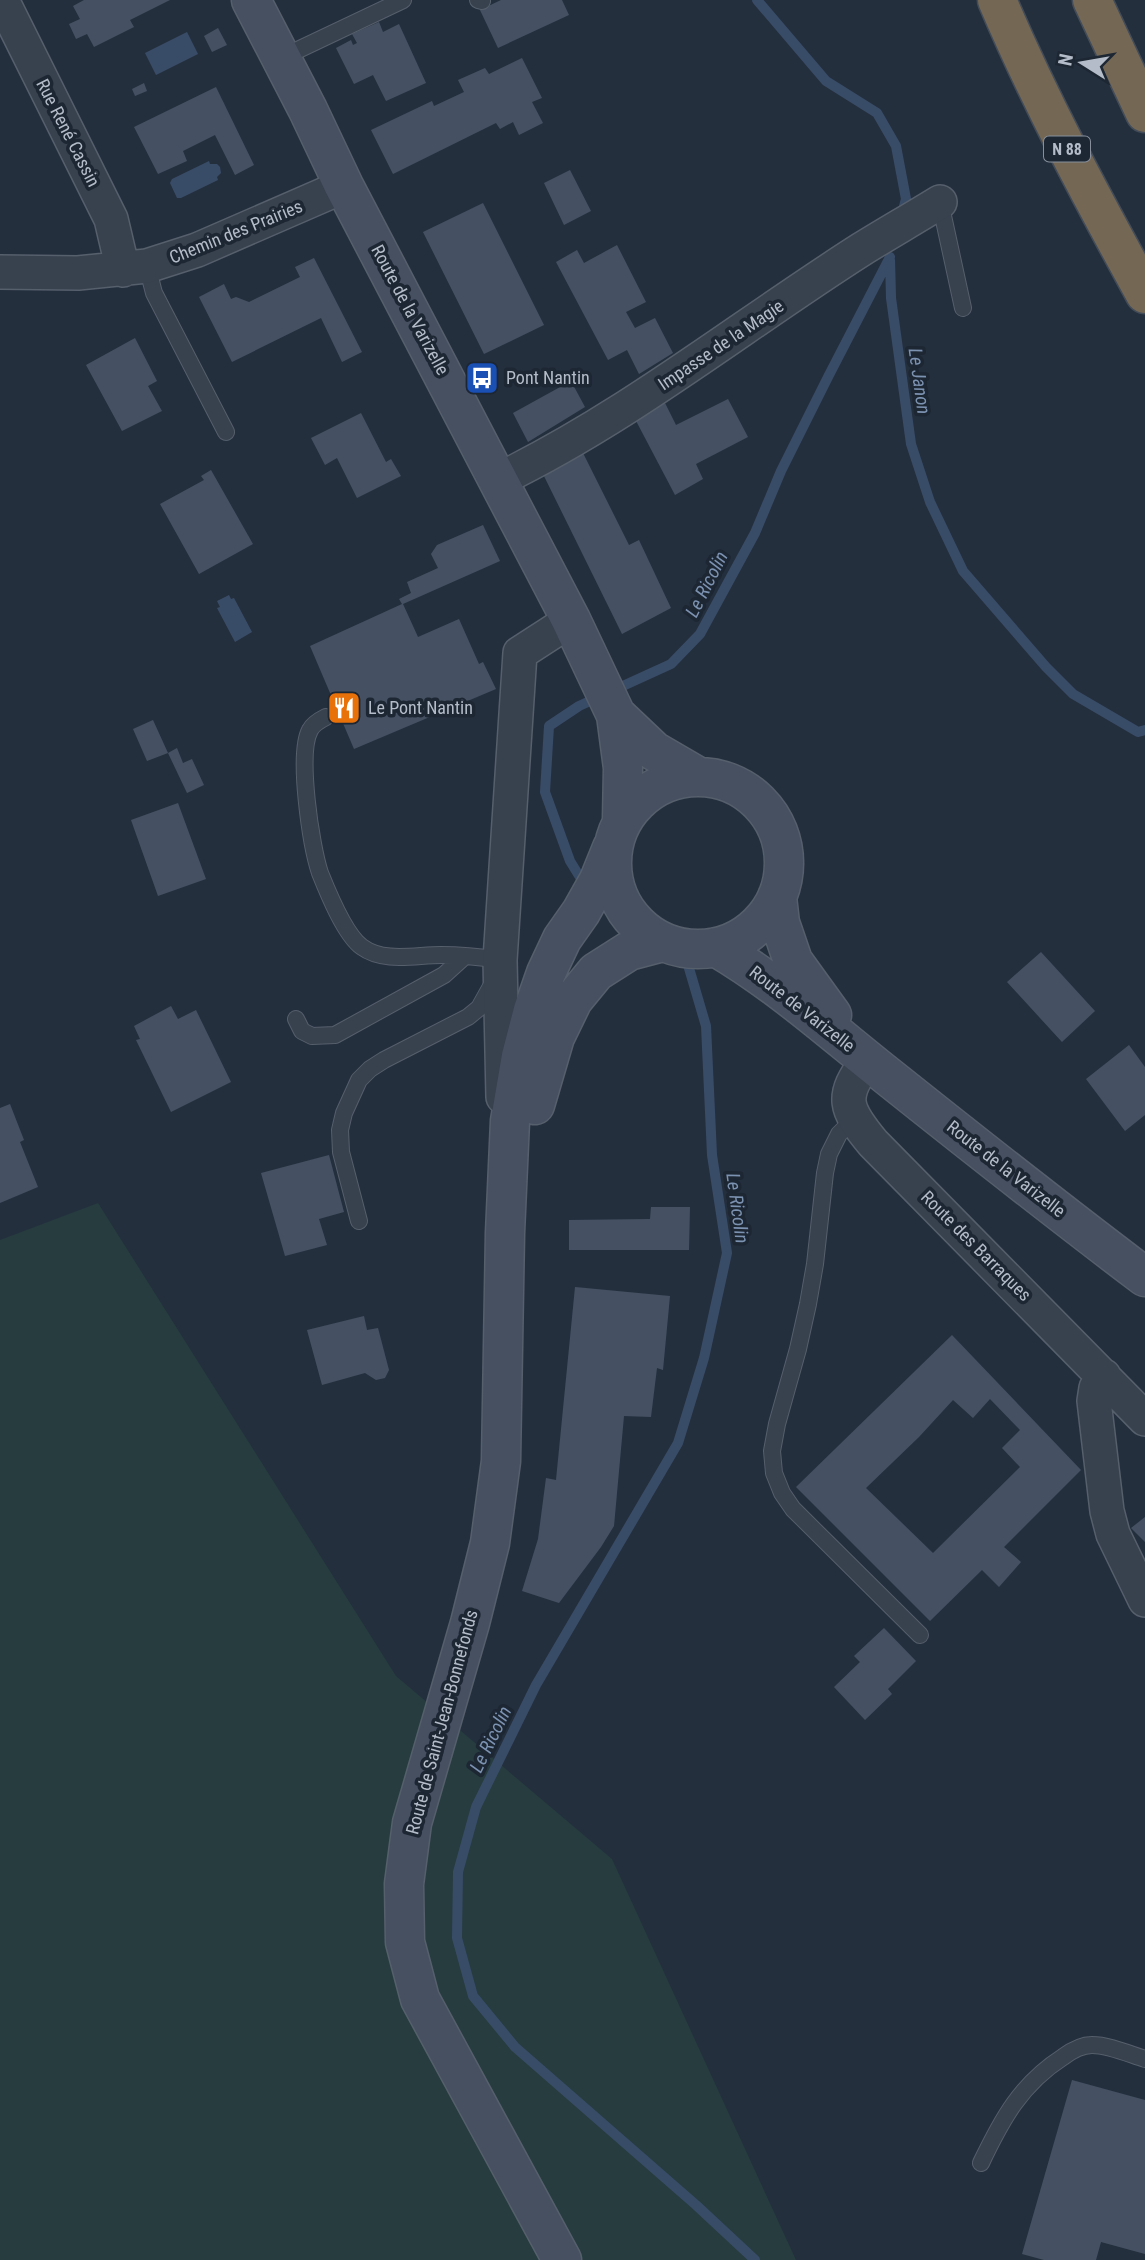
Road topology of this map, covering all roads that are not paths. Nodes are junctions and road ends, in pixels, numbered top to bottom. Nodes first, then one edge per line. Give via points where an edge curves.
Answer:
1 (2, 0) edge
2 (251, 0) edge
3 (403, 0) edge
4 (997, 0) edge
5 (1091, 0) edge
6 (281, 58) junction
7 (1145, 113) edge
8 (344, 186) junction
9 (930, 209) joint
10 (135, 268) junction
11 (0, 272) edge
12 (1145, 294) edge
13 (963, 308) dead end
14 (226, 432) dead end
15 (498, 480) junction
16 (570, 620) junction
17 (616, 715) junction
18 (326, 716) dead end
19 (697, 776) junction
20 (604, 865) junction
21 (777, 897) junction
22 (646, 947) junction
23 (716, 947) junction
24 (465, 956) junction
25 (500, 964) junction
26 (296, 1019) dead end
27 (868, 1060) junction
28 (853, 1120) junction
29 (359, 1221) dead end
30 (505, 1233) junction
31 (1145, 1277) edge
32 (1104, 1376) junction
33 (1145, 1419) edge
34 (1145, 1600) edge
35 (920, 1635) dead end
36 (1145, 2059) edge
37 (981, 2163) dead end
38 (562, 2260) edge

1 - 10 street, Rue René Cassin
2 - 6 main road, Route de la Varizelle
3 - 6 lane
4 - 12 highway, N 88 via 1085,186
5 - 7 highway
6 - 8 main road, Route de la Varizelle
8 - 10 street, Chemin des Prairies via 197,250
8 - 15 main road, Route de la Varizelle
9 - 13 lane
9 - 15 street, Impasse de la Magie via 862,249 628,407
10 - 11 street, Chemin des Prairies
10 - 14 lane via 154,293
15 - 16 main road, Route de la Varizelle
16 - 17 main road, Route de Varizelle
16 - 25 street via 520,653
17 - 19 main road, Route de Varizelle via 654,751
17 - 20 main road, Route de Varizelle via 623,768
18 - 24 lane via 310,730 305,748 307,809 320,872 347,930 361,947 377,954
19 - 20 main road, Route de Varizelle via 668,782 642,797
19 - 21 main road, Route de Varizelle via 739,788 772,818 782,844 784,871
20 - 22 main road, Route de Varizelle via 623,906 640,927
20 - 30 main road, Route de Saint-Jean-Bonnefonds via 562,939 533,1010 510,1121
21 - 23 main road, Route de Varizelle via 762,920 742,937
21 - 27 main road, Route de Varizelle via 793,961
22 - 23 main road, Route de Varizelle
22 - 30 main road, Route de Saint-Jean-Bonnefonds via 596,972 573,1000 555,1037 538,1091
23 - 27 main road, Route de Varizelle via 778,988
24 - 25 lane
24 - 26 lane via 444,975 335,1035 312,1036 302,1031
25 - 29 lane via 472,1014 384,1060 359,1080 340,1130 341,1152
25 - 30 street
27 - 28 street via 855,1077 848,1098
27 - 31 main road, Route de la Varizelle
28 - 32 street, Route des Barraques
28 - 35 lane via 829,1154 815,1264 772,1451 774,1473 793,1509
30 - 38 main road, Route de Saint-Jean-Bonnefonds via 501,1461 491,1543 412,1823 404,1884 405,1942 420,2000
32 - 33 street, Route des Barraques
32 - 34 street via 1094,1401 1107,1511
36 - 37 lane via 1096,2045 1069,2053 1027,2085 1001,2121

